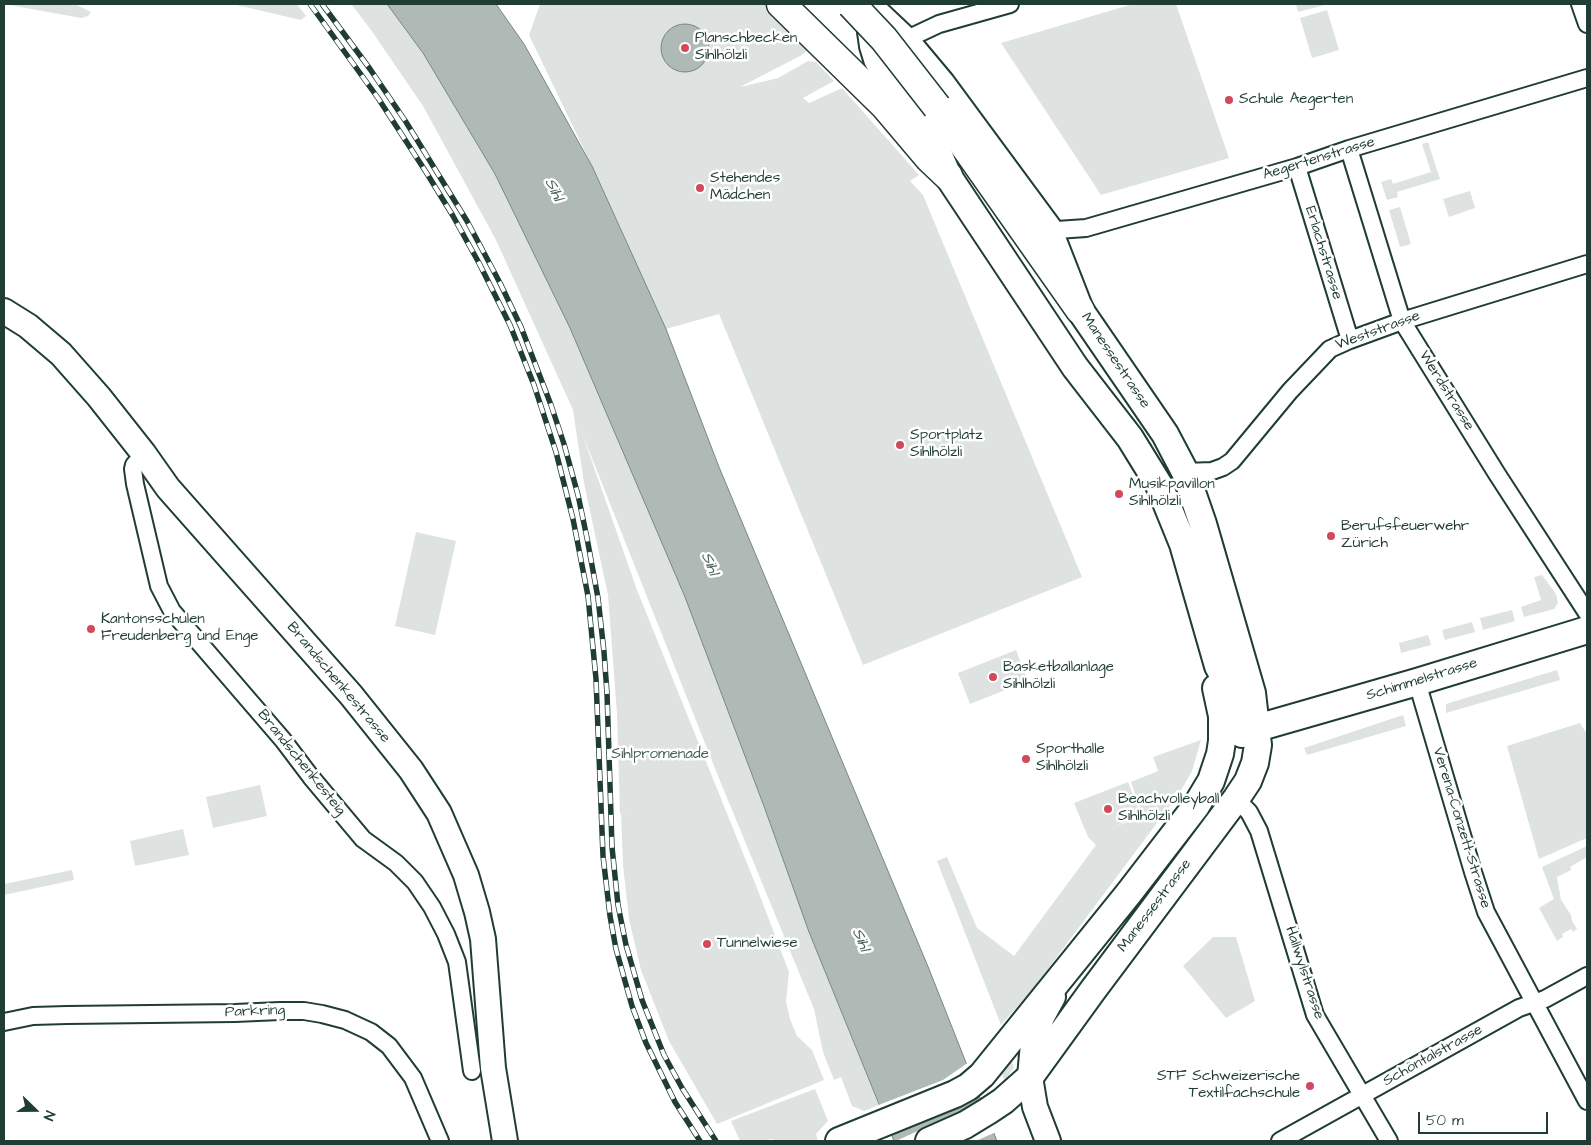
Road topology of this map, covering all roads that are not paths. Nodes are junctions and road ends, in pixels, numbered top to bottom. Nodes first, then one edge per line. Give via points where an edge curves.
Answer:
1 (781, 4) edge
2 (1010, 4) edge
3 (1580, 4) edge
4 (864, 6) edge
5 (1587, 24) edge
6 (905, 40) junction
7 (1587, 78) edge
8 (1349, 149) junction
9 (1296, 167) junction
10 (948, 176) junction
11 (1048, 228) junction
12 (1587, 264) edge
13 (1080, 310) junction
14 (4, 311) edge
15 (1402, 321) junction
16 (1350, 340) junction
17 (144, 454) junction
18 (1185, 472) junction
19 (1587, 613) edge
20 (1587, 630) edge
21 (1218, 666) junction
22 (1417, 682) junction
23 (1257, 728) junction
24 (1222, 741) junction
25 (1236, 799) junction
26 (1066, 971) junction
27 (1587, 976) edge
28 (1535, 1003) junction
29 (4, 1022) edge
30 (472, 1071) dead end
31 (1030, 1076) junction
32 (1363, 1095) junction
33 (1587, 1101) edge
34 (440, 1141) edge
35 (505, 1141) edge
36 (839, 1141) edge
37 (929, 1141) edge
38 (1048, 1141) edge
39 (1280, 1141) edge
40 (1389, 1141) edge

1 - 10 highway via 885,106
2 - 6 street via 939,24
3 - 5 street
4 - 6 main road, Manessestrasse
4 - 10 main road, Manessestrasse via 873,46 890,85 936,148
4 - 13 highway, bridge via 884,39 937,108
6 - 11 main road, Manessestrasse via 941,83
7 - 8 street, Aegertenstrasse
8 - 9 street, Aegertenstrasse
8 - 15 street, Werdstrasse
9 - 11 street, Aegertenstrasse via 1086,228
9 - 16 street, Erlachstrasse
10 - 21 main road, Manessestrasse via 1075,366 1130,438 1154,477 1183,544
11 - 13 main road, Manessestrasse
12 - 15 street, Weststrasse
13 - 18 main road, Manessestrasse via 1165,434
14 - 17 street, Brandschenkestrasse via 61,354
15 - 16 street, Weststrasse
15 - 19 street, Werdstrasse
16 - 18 street, Weststrasse via 1330,349 1318,360 1232,461 1212,471
17 - 30 street, Brandschenkesteig via 134,465 135,484 159,586 172,611 363,839 396,863 415,882 432,907 457,962
17 - 35 street, Brandschenkestrasse via 168,488 351,695 411,770 439,813 466,875 479,921 484,947 493,1068
18 - 23 main road, Manessestrasse via 1252,693
20 - 22 main road, Schimmelstrasse
21 - 23 main road, Manessestrasse via 1239,715
21 - 24 main road, Manessestrasse via 1216,688 1222,716
22 - 23 main road, Schimmelstrasse
22 - 28 street, Verena-Conzett-Strasse via 1486,912
23 - 24 main road
23 - 25 main road, Manessestrasse via 1255,764
24 - 26 main road, Manessestrasse via 1211,781 1196,806
25 - 31 main road, Manessestrasse
25 - 32 street, Hallwylstrasse via 1250,812 1259,831 1316,1015
26 - 31 street, Manessestrasse via 1036,1034
26 - 36 main road, Manessestrasse via 982,1075 968,1087
27 - 28 street, Schöntalstrasse
28 - 32 street, Schöntalstrasse via 1519,1008
28 - 33 street, Verena-Conzett-Strasse
29 - 34 street, Parkring via 50,1016 280,1011 304,1011 345,1020 371,1032 389,1046 413,1078
31 - 37 main road, Manessestrasse via 989,1111
31 - 38 street via 1035,1107
32 - 39 street, Schöntalstrasse
32 - 40 street, Hallwylstrasse

